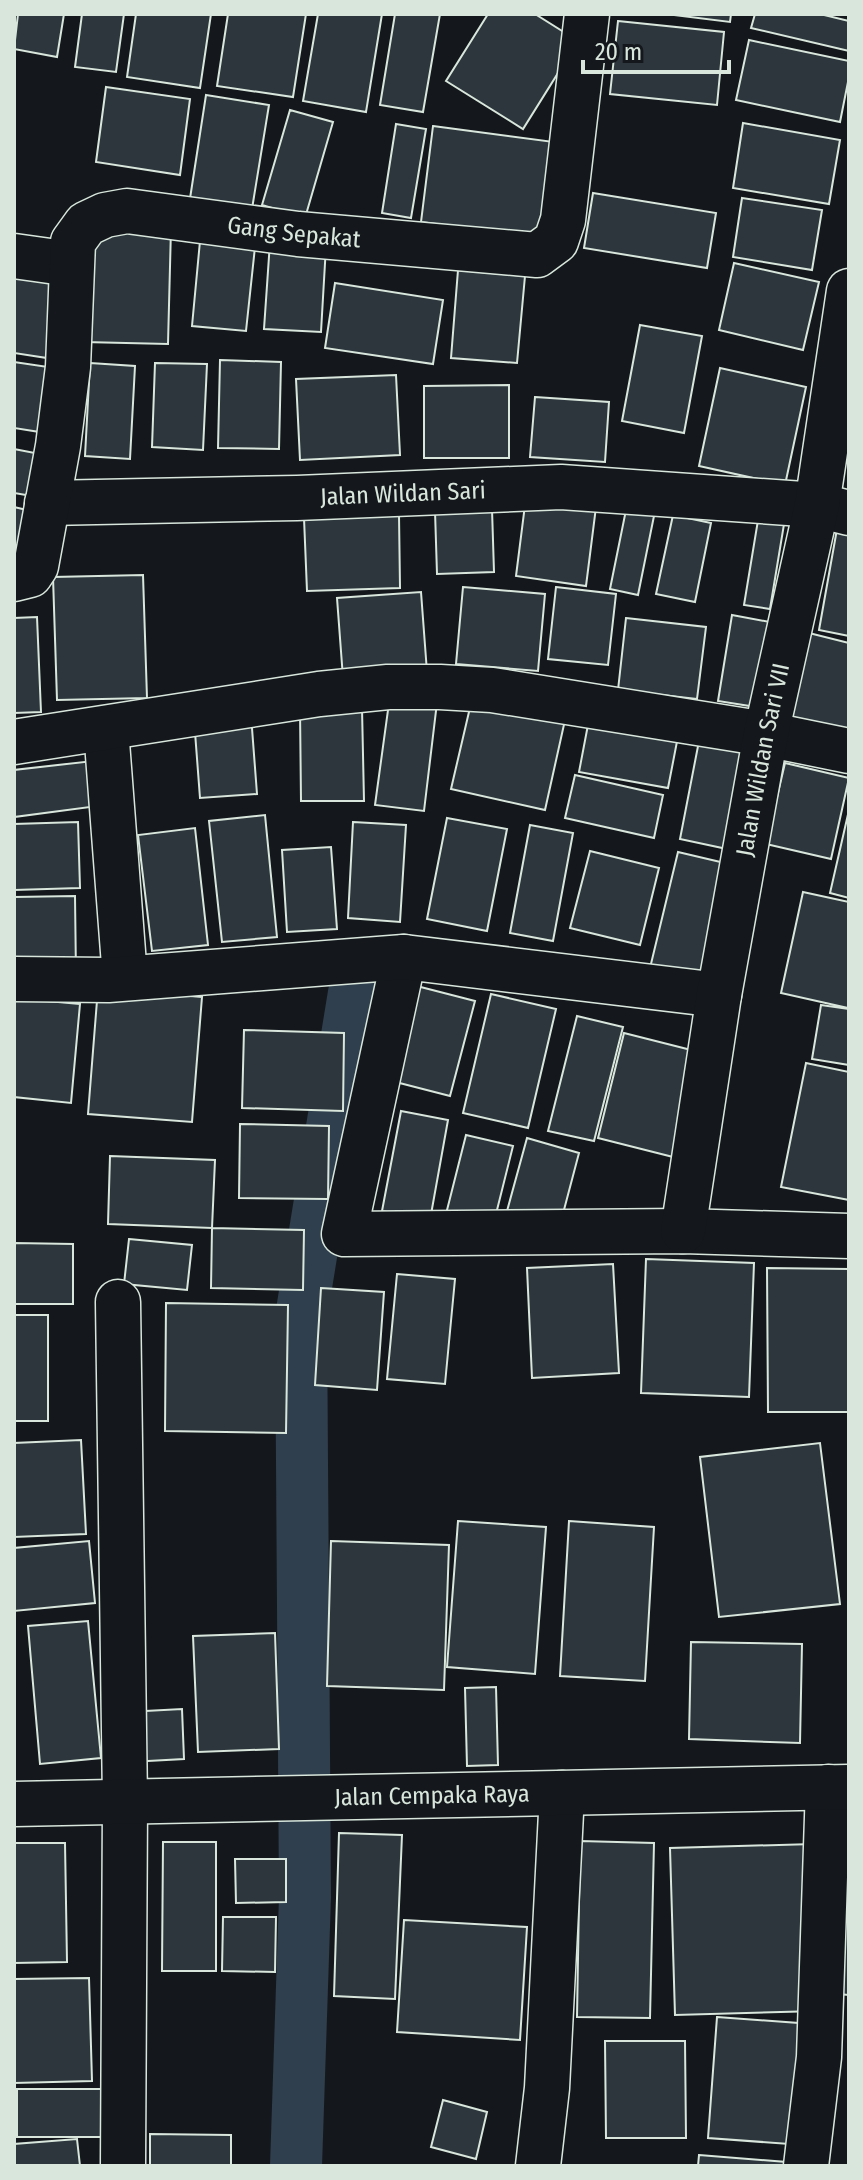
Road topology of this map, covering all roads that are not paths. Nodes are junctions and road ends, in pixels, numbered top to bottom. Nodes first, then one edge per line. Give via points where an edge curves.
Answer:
1 (587, 14) edge
2 (14, 256) edge
3 (71, 264) junction
4 (849, 291) edge
5 (47, 503) junction
6 (833, 509) edge
7 (14, 579) edge
8 (106, 729) junction
9 (766, 734) junction
10 (14, 742) edge
11 (849, 751) edge
12 (404, 957) junction
13 (125, 978) junction
14 (14, 979) edge
15 (719, 995) junction
16 (683, 1231) junction
17 (849, 1236) edge
18 (118, 1302) dead end
19 (839, 1787) edge
20 (562, 1793) junction
21 (125, 1802) junction
22 (14, 1804) edge
23 (123, 2166) edge
24 (538, 2166) edge
25 (806, 2166) edge

1 - 3 street, Gang Sepakat via 563,220 556,241 537,255 298,234 127,211 86,224 73,242
2 - 3 street
3 - 5 street, Gang Sepakat via 68,367
4 - 6 street, Jalan Wildan Sari VII
5 - 6 street, Jalan Wildan Sari via 561,487
5 - 7 street via 36,566 30,575
6 - 9 street, Jalan Wildan Sari VII
8 - 9 street via 319,694 440,687 492,690
8 - 10 street
8 - 13 street
9 - 11 street
9 - 15 street, Jalan Wildan Sari VII
12 - 13 street
12 - 15 street
12 - 16 street via 344,1234
13 - 14 street
15 - 16 street, Jalan Wildan Sari VII
16 - 17 street
18 - 21 street
19 - 20 street, Jalan Cempaka Raya
19 - 25 street
20 - 21 street, Jalan Cempaka Raya
20 - 24 street
21 - 22 street, Jalan Cempaka Raya
21 - 23 street

